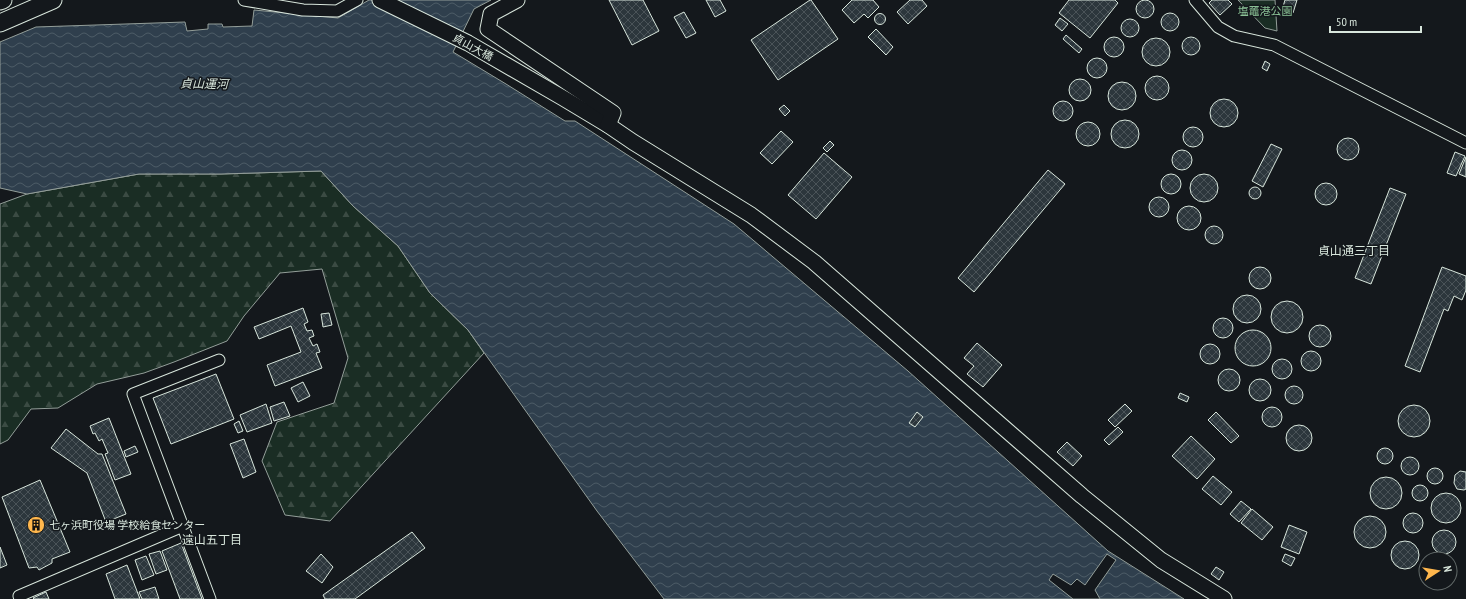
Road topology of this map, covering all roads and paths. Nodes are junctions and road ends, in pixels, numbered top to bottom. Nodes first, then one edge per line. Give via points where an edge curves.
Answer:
1 (3, 0) edge
2 (53, 0) edge
3 (244, 0) edge
4 (356, 0) edge
5 (380, 0) edge
6 (517, 0) edge
7 (1195, 0) edge
8 (0, 1) edge
9 (0, 23) edge
10 (608, 125) junction
11 (1466, 143) edge
12 (219, 360) dead end
13 (183, 526) junction
14 (20, 599) edge
15 (210, 599) edge
16 (1224, 599) edge

1 - 8 main road
2 - 9 main road
3 - 4 street via 303,10 337,11
5 - 10 street, 貞山大橋 via 468,43
6 - 10 street via 491,14 488,29 613,113
7 - 11 street via 1218,28 1234,36 1274,45
10 - 16 street, 貞山大橋 via 751,215 814,262 1082,496 1161,560
12 - 13 street via 133,394
13 - 14 street via 19,596
13 - 15 street

